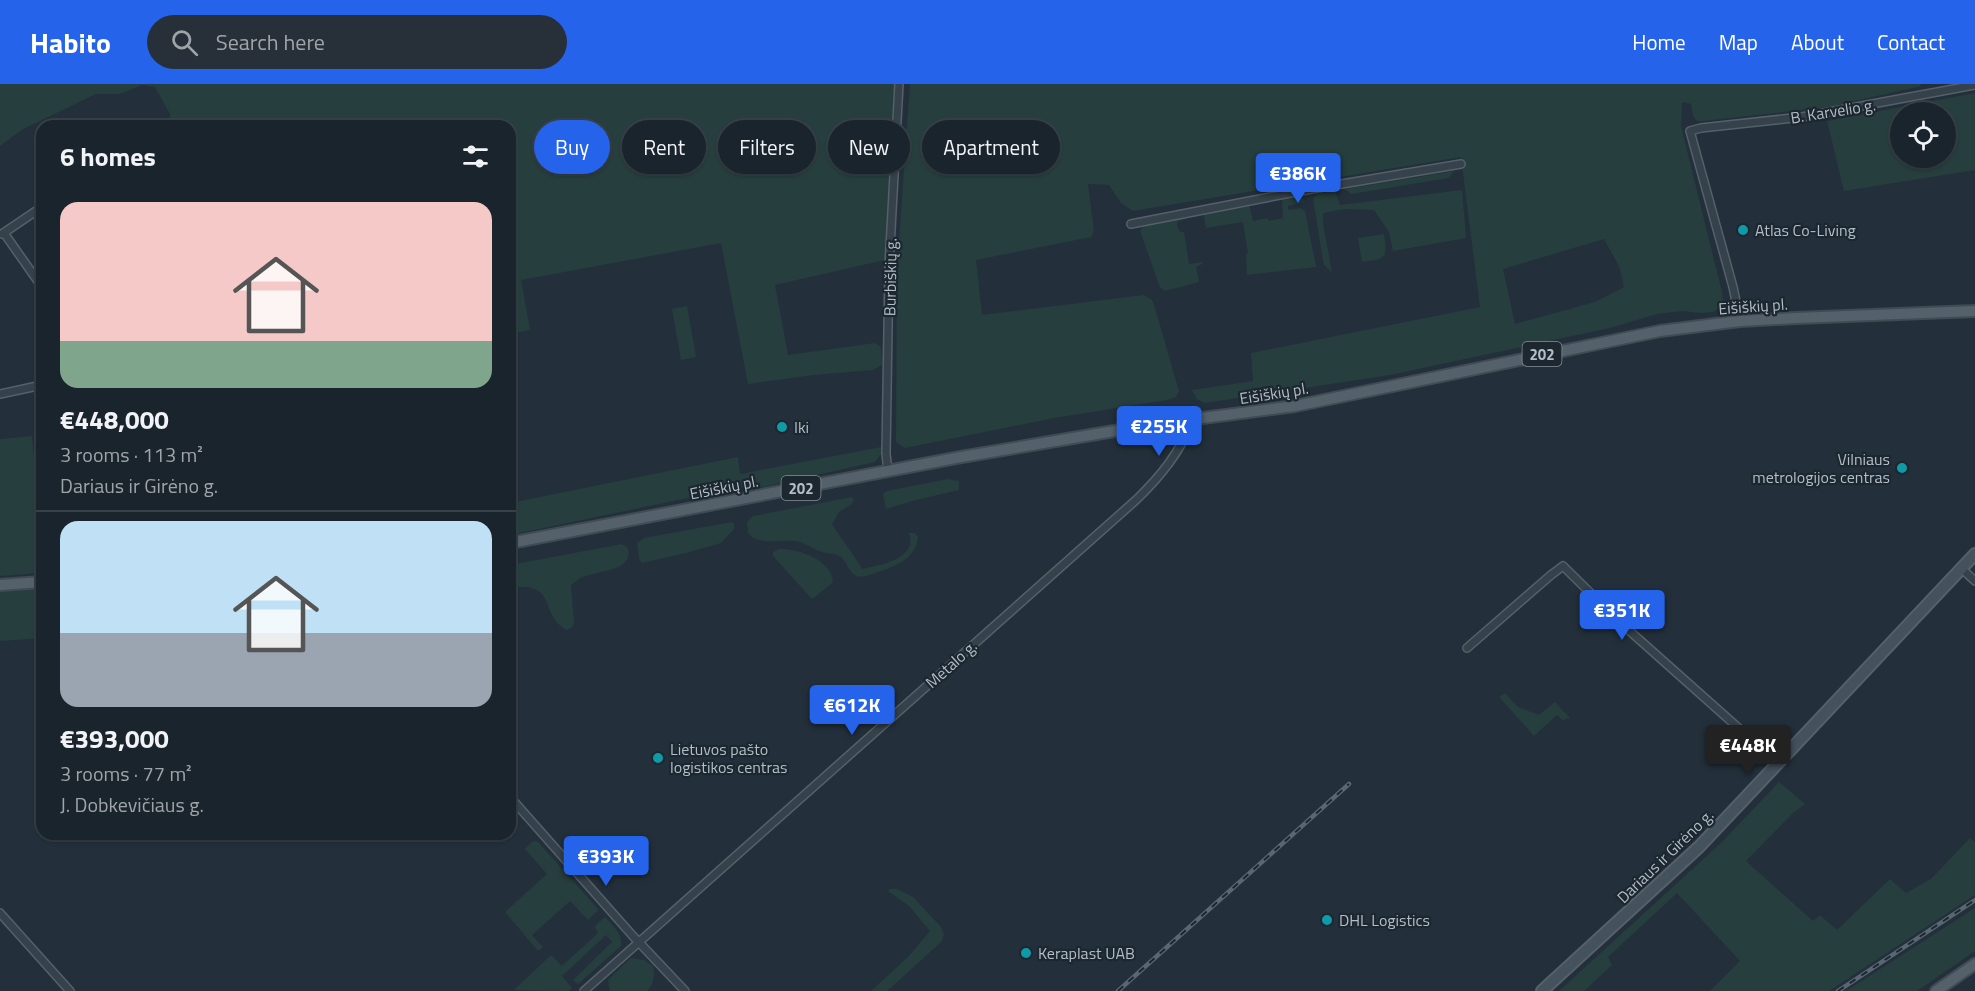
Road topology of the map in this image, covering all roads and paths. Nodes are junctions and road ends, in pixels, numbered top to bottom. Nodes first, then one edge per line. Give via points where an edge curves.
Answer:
1 (899, 84) edge
2 (1975, 85) edge
3 (1461, 164) dead end
4 (36, 211) edge
5 (1131, 224) dead end
6 (2, 234) edge
7 (36, 279) edge
8 (1975, 311) edge
9 (1740, 321) junction
10 (36, 386) edge
11 (0, 394) edge
12 (1193, 420) junction
13 (888, 471) junction
14 (516, 542) edge
15 (1975, 554) edge
16 (1962, 568) junction
17 (1975, 581) edge
18 (36, 582) edge
19 (0, 585) edge
20 (1467, 648) dead end
21 (1779, 764) junction
22 (516, 804) edge
23 (0, 913) edge
24 (639, 941) junction
25 (1975, 964) edge
26 (69, 991) edge
27 (584, 991) edge
28 (685, 991) edge
29 (1542, 991) edge
30 (1936, 991) edge

1 - 13 street, Burbiškių g. via 888,266
2 - 9 street, B. Karvelio g. via 1802,117 1690,131
3 - 5 street
4 - 6 street
6 - 7 street
8 - 9 main road, Eišiškių pl. / 202
9 - 12 main road, Eišiškių pl. / 202 via 1660,331 1295,406
10 - 11 street
12 - 13 main road, Eišiškių pl. / 202
12 - 24 street, Metalo g. via 1166,469 1136,500
13 - 14 main road, Eišiškių pl. / 202
15 - 16 main road, Dariaus ir Girėno g.
16 - 17 street
16 - 21 main road, Dariaus ir Girėno g.
18 - 19 main road
20 - 21 street via 1563,566 1624,626
21 - 29 main road, Dariaus ir Girėno g. via 1699,847
22 - 24 street
23 - 26 street
24 - 27 street, Metalo g.
24 - 28 street
25 - 30 main road

